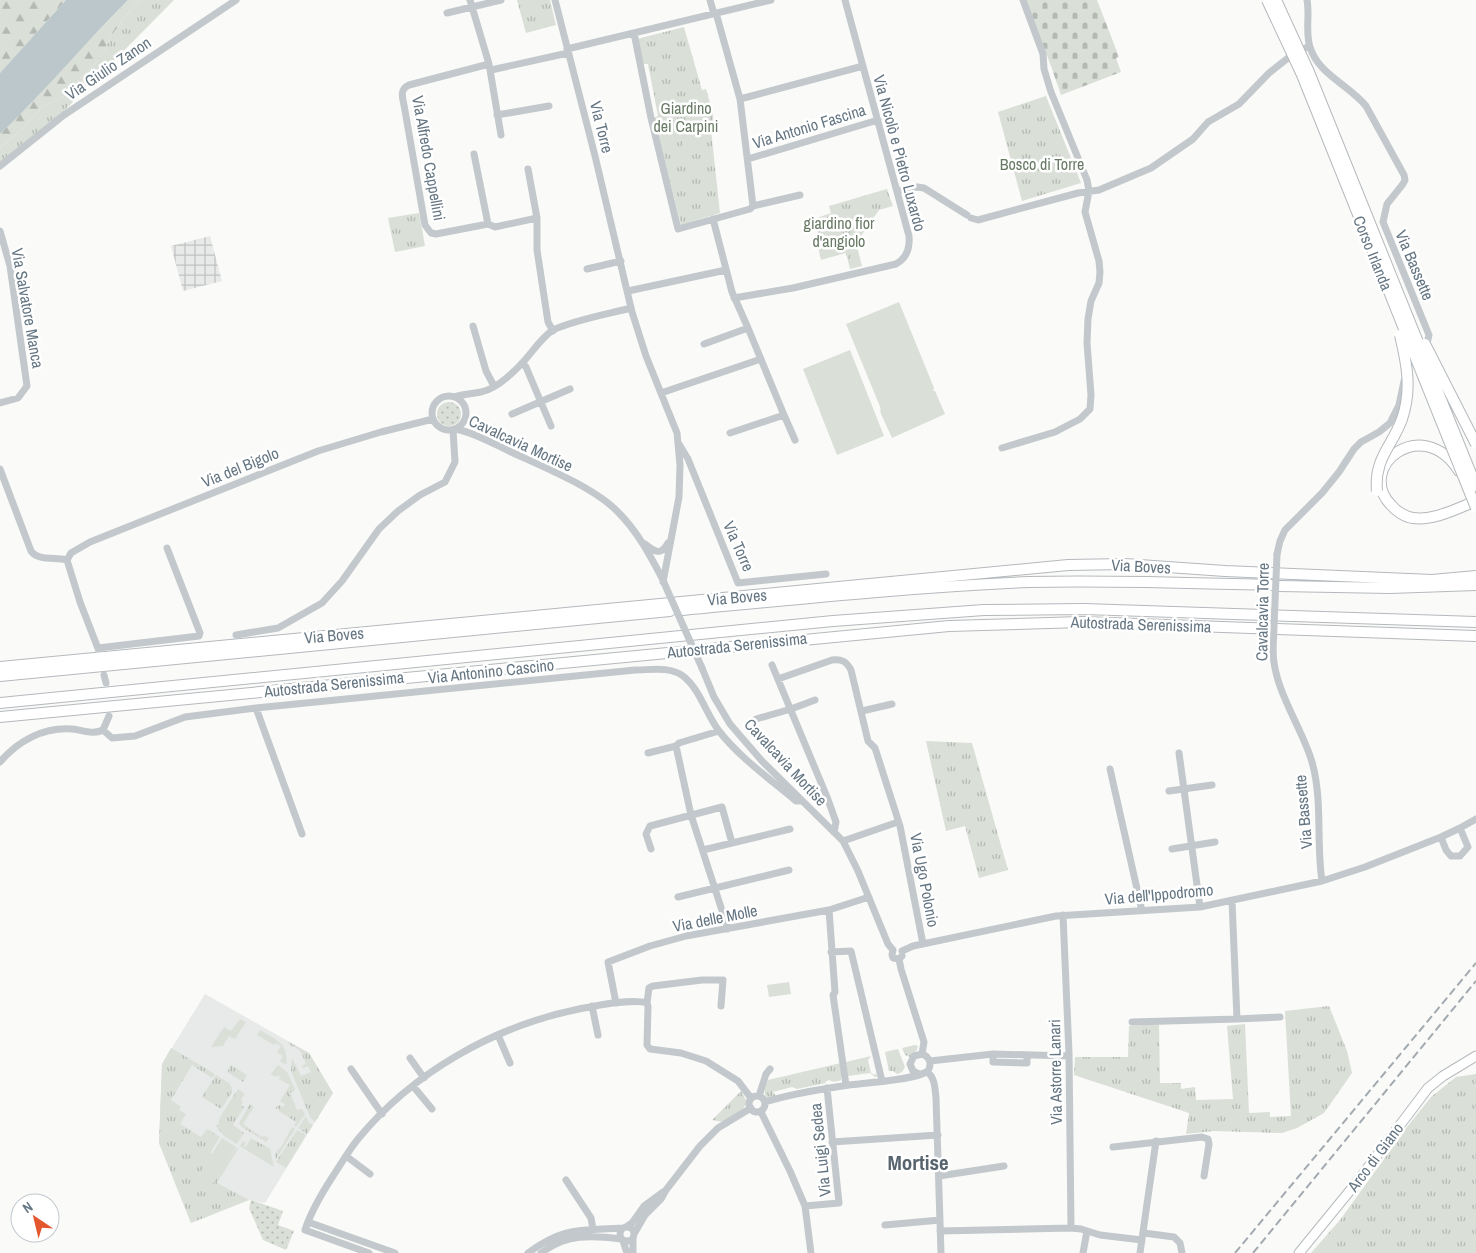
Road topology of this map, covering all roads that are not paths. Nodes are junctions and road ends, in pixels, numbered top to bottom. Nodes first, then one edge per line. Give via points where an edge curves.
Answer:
1 (236, 0) edge
2 (501, 0) edge
3 (555, 0) edge
4 (710, 0) edge
5 (771, 0) edge
6 (845, 0) edge
7 (1023, 0) edge
8 (1267, 0) edge
9 (1276, 0) edge
10 (1307, 0) edge
11 (471, 4) edge
12 (446, 13) dead end
13 (715, 13) junction
14 (634, 33) junction
15 (1309, 46) junction
16 (568, 51) junction
17 (863, 66) junction
18 (490, 67) junction
19 (740, 99) junction
20 (549, 106) dead end
21 (497, 115) junction
22 (878, 120) junction
23 (501, 135) dead end
24 (474, 154) dead end
25 (748, 158) junction
26 (0, 166) edge
27 (528, 169) dead end
28 (897, 191) junction
29 (1089, 191) junction
30 (800, 195) dead end
31 (753, 206) junction
32 (537, 218) junction
33 (713, 219) junction
34 (488, 224) junction
35 (0, 231) edge
36 (620, 261) junction
37 (587, 270) dead end
38 (726, 270) junction
39 (1394, 285) junction
40 (628, 291) junction
41 (734, 298) junction
42 (1393, 305) junction
43 (631, 308) junction
44 (473, 326) dead end
45 (748, 328) junction
46 (553, 331) junction
47 (704, 344) dead end
48 (761, 359) junction
49 (522, 363) junction
50 (494, 386) junction
51 (570, 389) dead end
52 (661, 393) junction
53 (454, 397) junction
54 (540, 402) junction
55 (0, 403) edge
56 (512, 414) dead end
57 (784, 415) junction
58 (433, 419) junction
59 (551, 426) dead end
60 (454, 429) junction
61 (730, 433) dead end
62 (795, 440) dead end
63 (678, 443) junction
64 (1476, 444) edge
65 (1002, 448) dead end
66 (0, 469) edge
67 (1465, 481) junction
68 (1476, 486) edge
69 (1379, 490) junction
70 (1322, 492) joint
71 (1476, 501) edge
72 (1476, 506) edge
73 (642, 541) junction
74 (670, 541) junction
75 (168, 548) dead end
76 (67, 560) junction
77 (826, 574) dead end
78 (1476, 576) edge
79 (664, 583) junction
80 (1476, 585) edge
81 (683, 610) dead end
82 (670, 611) dead end
83 (1476, 622) edge
84 (236, 635) dead end
85 (1476, 636) edge
86 (772, 665) dead end
87 (0, 667) edge
88 (104, 675) dead end
89 (0, 676) edge
90 (778, 679) junction
91 (106, 683) dead end
92 (815, 700) dead end
93 (0, 703) edge
94 (892, 704) dead end
95 (256, 708) junction
96 (791, 709) junction
97 (862, 711) junction
98 (109, 716) dead end
99 (0, 717) edge
100 (756, 719) dead end
101 (103, 730) junction
102 (719, 731) junction
103 (1304, 743) joint
104 (676, 746) junction
105 (648, 753) dead end
106 (1179, 753) dead end
107 (0, 762) edge
108 (1110, 769) dead end
109 (1212, 785) dead end
110 (1184, 789) junction
111 (1170, 791) dead end
112 (801, 801) junction
113 (691, 815) junction
114 (1476, 819) edge
115 (898, 822) junction
116 (1460, 828) junction
117 (790, 829) dead end
118 (834, 832) junction
119 (302, 834) dead end
120 (1442, 837) junction
121 (1214, 842) dead end
122 (732, 843) junction
123 (845, 844) junction
124 (1192, 846) junction
125 (651, 849) dead end
126 (703, 850) junction
127 (1172, 850) dead end
128 (789, 870) dead end
129 (1322, 881) junction
130 (715, 887) junction
131 (678, 897) dead end
132 (869, 897) junction
133 (1232, 900) junction
134 (1200, 907) junction
135 (829, 910) junction
136 (1142, 911) junction
137 (1064, 915) junction
138 (728, 929) junction
139 (923, 944) junction
140 (893, 950) junction
141 (902, 951) junction
142 (831, 952) junction
143 (899, 959) junction
144 (616, 1003) junction
145 (647, 1003) junction
146 (592, 1006) junction
147 (721, 1006) dead end
148 (1280, 1017) dead end
149 (1236, 1019) junction
150 (1132, 1022) dead end
151 (498, 1035) junction
152 (598, 1036) dead end
153 (922, 1054) junction
154 (1069, 1056) junction
155 (1476, 1056) edge
156 (410, 1058) dead end
157 (930, 1061) junction
158 (510, 1063) dead end
159 (1476, 1064) edge
160 (351, 1068) dead end
161 (1456, 1068) junction
162 (770, 1069) dead end
163 (912, 1069) junction
164 (923, 1073) junction
165 (424, 1078) junction
166 (904, 1078) junction
167 (882, 1081) junction
168 (846, 1085) junction
169 (413, 1086) junction
170 (828, 1088) junction
171 (759, 1096) junction
172 (751, 1098) junction
173 (765, 1102) junction
174 (751, 1108) junction
175 (432, 1109) dead end
176 (761, 1112) junction
177 (382, 1114) junction
178 (938, 1135) junction
179 (1156, 1141) junction
180 (832, 1142) junction
181 (1113, 1148) dead end
182 (346, 1156) junction
183 (1004, 1166) dead end
184 (370, 1174) dead end
185 (938, 1176) junction
186 (1204, 1176) dead end
187 (566, 1180) dead end
188 (666, 1190) junction
189 (804, 1206) junction
190 (940, 1220) junction
191 (308, 1222) junction
192 (886, 1225) dead end
193 (625, 1228) junction
194 (1071, 1228) junction
195 (592, 1229) junction
196 (940, 1231) junction
197 (1087, 1231) junction
198 (567, 1236) junction
199 (634, 1236) junction
200 (1143, 1236) junction
201 (622, 1240) junction
202 (385, 1252) edge
203 (369, 1253) edge
204 (395, 1253) edge
205 (528, 1253) edge
206 (541, 1253) edge
207 (627, 1253) edge
208 (633, 1253) edge
209 (811, 1253) edge
210 (941, 1253) edge
211 (1083, 1253) edge
212 (1140, 1253) edge
213 (1182, 1253) edge
214 (1299, 1253) edge

1 - 26 street, Via Giulio Zanon via 64,115
2 - 11 street
3 - 16 street, Via Torre
4 - 13 street
5 - 13 street
6 - 17 street, Via Nicolò e Pietro Luxardo
7 - 29 street via 1043,54 1050,92
8 - 42 highway, Corso Irlanda, bridge via 1302,75
9 - 39 highway, Corso Irlanda, bridge via 1309,72
10 - 15 street
11 - 12 street
11 - 18 street
13 - 14 street
13 - 19 street
14 - 16 street
14 - 33 street via 650,118 678,229
15 - 29 street via 1275,68 1239,104 1208,122 1193,139 1165,159 1136,175
15 - 70 street, Via Bassette via 1320,65 1366,106 1404,175 1403,184 1385,208 1384,226 1429,335 1426,349 1406,371 1399,405 1390,423 1354,449
16 - 18 street
16 - 36 street, Via Torre
17 - 19 street
17 - 22 street, Via Nicolò e Pietro Luxardo
18 - 21 street
18 - 34 street, Via Alfredo Cappellini via 409,85 402,95 427,230 436,234
19 - 25 street
20 - 21 street
21 - 23 street
22 - 25 street, Via Antonio Fascina
22 - 28 street, Via Nicolò e Pietro Luxardo
24 - 34 street
25 - 31 street
27 - 32 street
28 - 29 street via 924,188 978,220
28 - 41 street, Via Nicolò e Pietro Luxardo via 910,243 900,262 793,288
29 - 65 street via 1085,212 1100,272 1088,319 1090,408 1080,419 1055,432
30 - 31 street
31 - 33 street
32 - 34 street, Via Alfredo Cappellini via 495,226
32 - 46 street via 537,250 548,322
33 - 38 street
35 - 55 street, Via Salvatore Manca via 12,276 27,386 18,398
36 - 37 street
36 - 40 street, Via Torre
38 - 40 street
38 - 41 street
39 - 64 highway, bridge
39 - 68 highway, Corso Irlanda, bridge
40 - 43 street, Via Torre
41 - 45 street
42 - 67 highway, Corso Irlanda, bridge
42 - 69 highway, bridge via 1408,367 1408,386 1402,419 1377,469
43 - 46 street
43 - 52 street, Via Torre
44 - 50 street
45 - 47 street
45 - 48 street
46 - 49 street
48 - 52 street
48 - 57 street
49 - 50 street
49 - 54 street
50 - 53 street via 482,392
51 - 54 street
52 - 63 street, Via Torre
53 - 58 street via 446,396 436,402 432,408
53 - 60 street via 466,412 464,422
54 - 56 street
54 - 59 street
57 - 61 street
57 - 62 street
58 - 60 street via 442,429
58 - 76 street, Via del Bigolo via 344,442 290,461 90,542 71,553
60 - 73 street, Cavalcavia Mortise via 488,441 594,494 618,512
60 - 84 street via 455,462 445,482 398,511 379,530 322,603 278,628
63 - 74 street via 679,497
63 - 77 street, Via Torre via 688,459 738,583
66 - 76 street via 31,551 39,558
67 - 69 highway, bridge via 1455,464 1433,447 1410,446 1390,458 1384,467
67 - 72 highway, Corso Irlanda, bridge
69 - 71 highway via 1394,508 1413,518 1436,516
69 - 72 highway via 1382,503 1391,513 1413,523 1435,520
70 - 103 street, Cavalcavia Torre, bridge via 1285,530 1277,554 1274,666
73 - 74 street, Cavalcavia Mortise via 653,551 660,552
73 - 79 street, Cavalcavia Mortise
74 - 79 street
75 - 76 street via 200,636 99,650
78 - 87 highway, Via Boves via 1432,580 1125,564 1068,565
79 - 112 street, Cavalcavia Mortise, bridge via 714,696 730,724
80 - 81 highway, Via Boves via 1390,588 1132,581 1014,583 882,591
82 - 89 highway, Via Boves
83 - 93 highway, Autostrada Serenissima via 1084,609 984,610 814,623
85 - 99 highway, Autostrada Serenissima via 1081,622 949,626
86 - 90 street
88 - 91 street
90 - 96 street
90 - 97 street, Via Ugo Polonio via 841,659 851,670
92 - 96 street
94 - 97 street
95 - 101 street, Via Antonino Cascino via 185,717 135,736 112,738
95 - 102 street, Via Antonino Cascino via 634,670 672,670 691,684
95 - 119 street
96 - 100 street
96 - 118 street via 836,822
97 - 115 street, Via Ugo Polonio via 868,741 875,748
98 - 101 street
101 - 107 street via 97,733 59,729 40,734 22,741
102 - 104 street
102 - 112 street, Via Antonino Cascino via 753,766 796,801
103 - 129 street, Via Bassette via 1316,782
104 - 105 street
104 - 113 street
106 - 110 street
108 - 136 street
109 - 110 street
110 - 111 street
110 - 124 street
112 - 118 street, Cavalcavia Mortise
113 - 122 street via 722,807
113 - 125 street via 650,826 646,834
113 - 126 street
114 - 116 street, Via dell'Ippodromo
115 - 123 street, Via Ugo Polonio
115 - 139 street, Via Ugo Polonio
116 - 120 street, Via dell'Ippodromo
116 - 120 street via 1468,847 1460,856 1451,856
117 - 122 street
118 - 123 street, Cavalcavia Mortise
120 - 129 street, Via dell'Ippodromo via 1365,868
121 - 124 street
122 - 126 street
123 - 132 street
124 - 127 street
124 - 134 street
126 - 130 street
128 - 130 street
129 - 133 street, Via dell'Ippodromo
130 - 131 street
130 - 138 street
132 - 135 street, Via delle Molle
132 - 140 street
133 - 134 street, Via dell'Ippodromo
133 - 149 street
134 - 136 street, Via dell'Ippodromo
135 - 138 street, Via delle Molle
135 - 142 street
136 - 137 street, Via dell'Ippodromo
137 - 139 street, Via dell'Ippodromo
137 - 154 street, Via Astorre Lanari
138 - 144 street, Via delle Molle via 686,936 608,962
139 - 141 street, Via dell'Ippodromo
140 - 141 street via 898,948
140 - 143 street via 892,955
141 - 143 street
142 - 167 street via 851,951
142 - 168 street via 833,995
143 - 153 street via 924,1042
144 - 145 street
144 - 146 street
145 - 147 street via 652,986 722,980
145 - 172 street via 646,1040 650,1049 682,1053 706,1061 738,1081
146 - 151 street via 537,1019
146 - 152 street
148 - 149 street
149 - 150 street
151 - 158 street
151 - 165 street via 450,1060
153 - 157 street
153 - 163 street via 912,1058
154 - 157 street via 992,1054
154 - 194 street, Via Astorre Lanari
155 - 161 main road, Arco di Giano
156 - 165 street
157 - 164 street via 930,1067
159 - 161 main road, Arco di Giano
160 - 177 street
161 - 214 main road, Arco di Giano via 1428,1088
162 - 171 street
163 - 164 street
163 - 166 street
164 - 166 street
164 - 178 street via 930,1073 934,1084
165 - 169 street
166 - 167 street
167 - 168 street
168 - 170 street
169 - 175 street
169 - 177 street
170 - 173 street
170 - 180 street, Via Luigi Sedea
171 - 172 street
171 - 173 street
172 - 174 street
173 - 176 street via 766,1107
174 - 176 street
174 - 188 street via 718,1128
176 - 189 street
177 - 182 street
178 - 180 street
178 - 185 street
179 - 181 street
179 - 186 street via 1208,1139
179 - 200 street
180 - 189 street, Via Luigi Sedea via 839,1204
182 - 184 street
182 - 191 street
183 - 185 street
185 - 190 street
187 - 195 street via 591,1218
188 - 193 street via 644,1206
188 - 199 street via 645,1215
189 - 209 street
190 - 192 street
190 - 196 street
191 - 202 street
191 - 203 street via 305,1230
193 - 195 street
193 - 199 street via 632,1229
193 - 201 street via 620,1233
194 - 196 street
194 - 197 street
195 - 198 street
196 - 210 street
197 - 200 street via 1100,1235
197 - 211 street
198 - 201 street
198 - 205 street via 547,1240
198 - 206 street
199 - 201 street via 629,1242
199 - 208 street
200 - 212 street
200 - 213 street via 1174,1237 1180,1242
201 - 207 street
202 - 204 street

